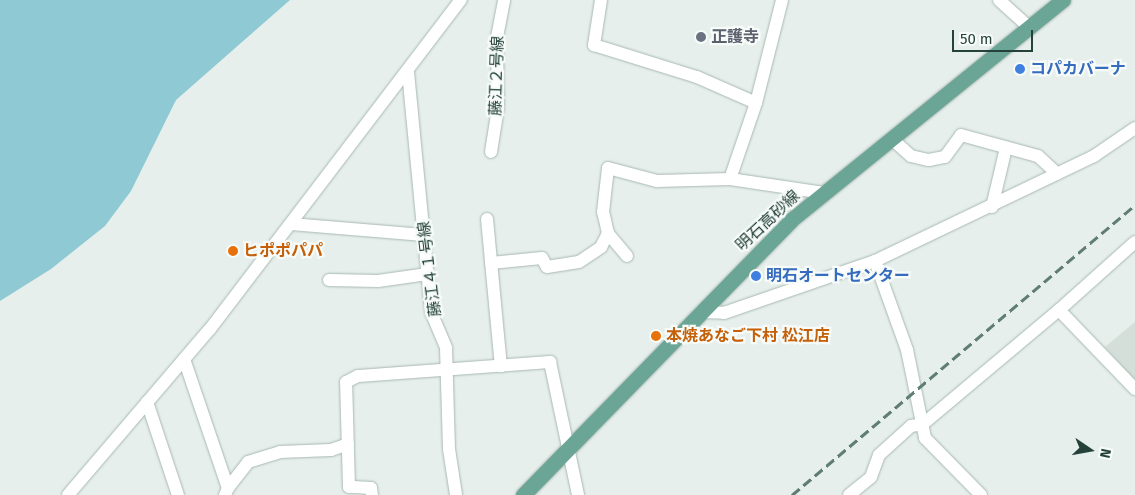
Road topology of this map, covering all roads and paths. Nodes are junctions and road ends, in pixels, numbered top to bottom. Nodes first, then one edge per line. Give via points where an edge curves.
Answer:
1 (462, 0) edge
2 (504, 0) edge
3 (601, 0) edge
4 (782, 0) edge
5 (1000, 0) edge
6 (1063, 0) edge
7 (1030, 28) junction
8 (408, 72) junction
9 (756, 103) junction
10 (1135, 128) edge
11 (892, 139) junction
12 (1006, 148) junction
13 (491, 152) dead end
14 (1057, 174) junction
15 (730, 179) junction
16 (824, 193) junction
17 (992, 207) junction
18 (486, 219) dead end
19 (291, 224) junction
20 (608, 233) junction
21 (424, 235) junction
22 (1135, 242) edge
23 (627, 256) dead end
24 (874, 261) junction
25 (491, 263) junction
26 (428, 274) junction
27 (329, 280) dead end
28 (1059, 310) junction
29 (701, 312) junction
30 (184, 359) junction
31 (501, 366) junction
32 (447, 371) junction
33 (1135, 389) edge
34 (147, 402) junction
35 (923, 424) junction
36 (348, 444) junction
37 (570, 447) junction
38 (226, 491) edge
39 (73, 493) edge
40 (178, 495) edge
41 (372, 495) edge
42 (456, 495) edge
43 (524, 495) edge
44 (578, 495) edge
45 (849, 495) edge
46 (981, 495) edge

1 - 8 street
2 - 13 street, 藤江２号線 via 497,37 498,108
3 - 9 street via 594,44 697,77
4 - 9 street
5 - 7 street
6 - 7 main road, 明石高砂線
7 - 11 main road, 明石高砂線
8 - 19 street
8 - 21 street, 藤江４１号線
9 - 15 street
10 - 14 street via 1115,145
11 - 12 street via 911,156 930,160 945,157 961,135
11 - 16 main road, 明石高砂線
12 - 14 street via 1038,156
12 - 17 street
14 - 17 street
15 - 16 street
15 - 20 street via 657,181 608,168 604,212
16 - 29 main road, 明石高砂線 via 791,220
17 - 24 street
18 - 25 street
19 - 21 street
19 - 30 street
20 - 23 street
20 - 25 street via 601,247 580,262 547,268 542,258
21 - 26 street, 藤江４１号線
22 - 28 street
24 - 29 street via 724,313
24 - 35 street via 907,350
25 - 31 street
26 - 27 street via 378,281
26 - 32 street, 藤江４１号線 via 431,312 446,348
28 - 33 street
28 - 35 street
29 - 37 main road, 明石高砂線
30 - 34 street
30 - 38 street
31 - 32 street
31 - 37 street via 550,362
32 - 36 street via 358,376 346,382
32 - 42 street, 藤江４１号線 via 449,449
34 - 39 street
34 - 40 street
35 - 45 street via 911,426 879,455 871,476
35 - 46 street via 925,438
36 - 38 street via 330,450 280,452 248,462
36 - 41 street via 349,487 371,488
37 - 43 main road, 明石高砂線
37 - 44 street

